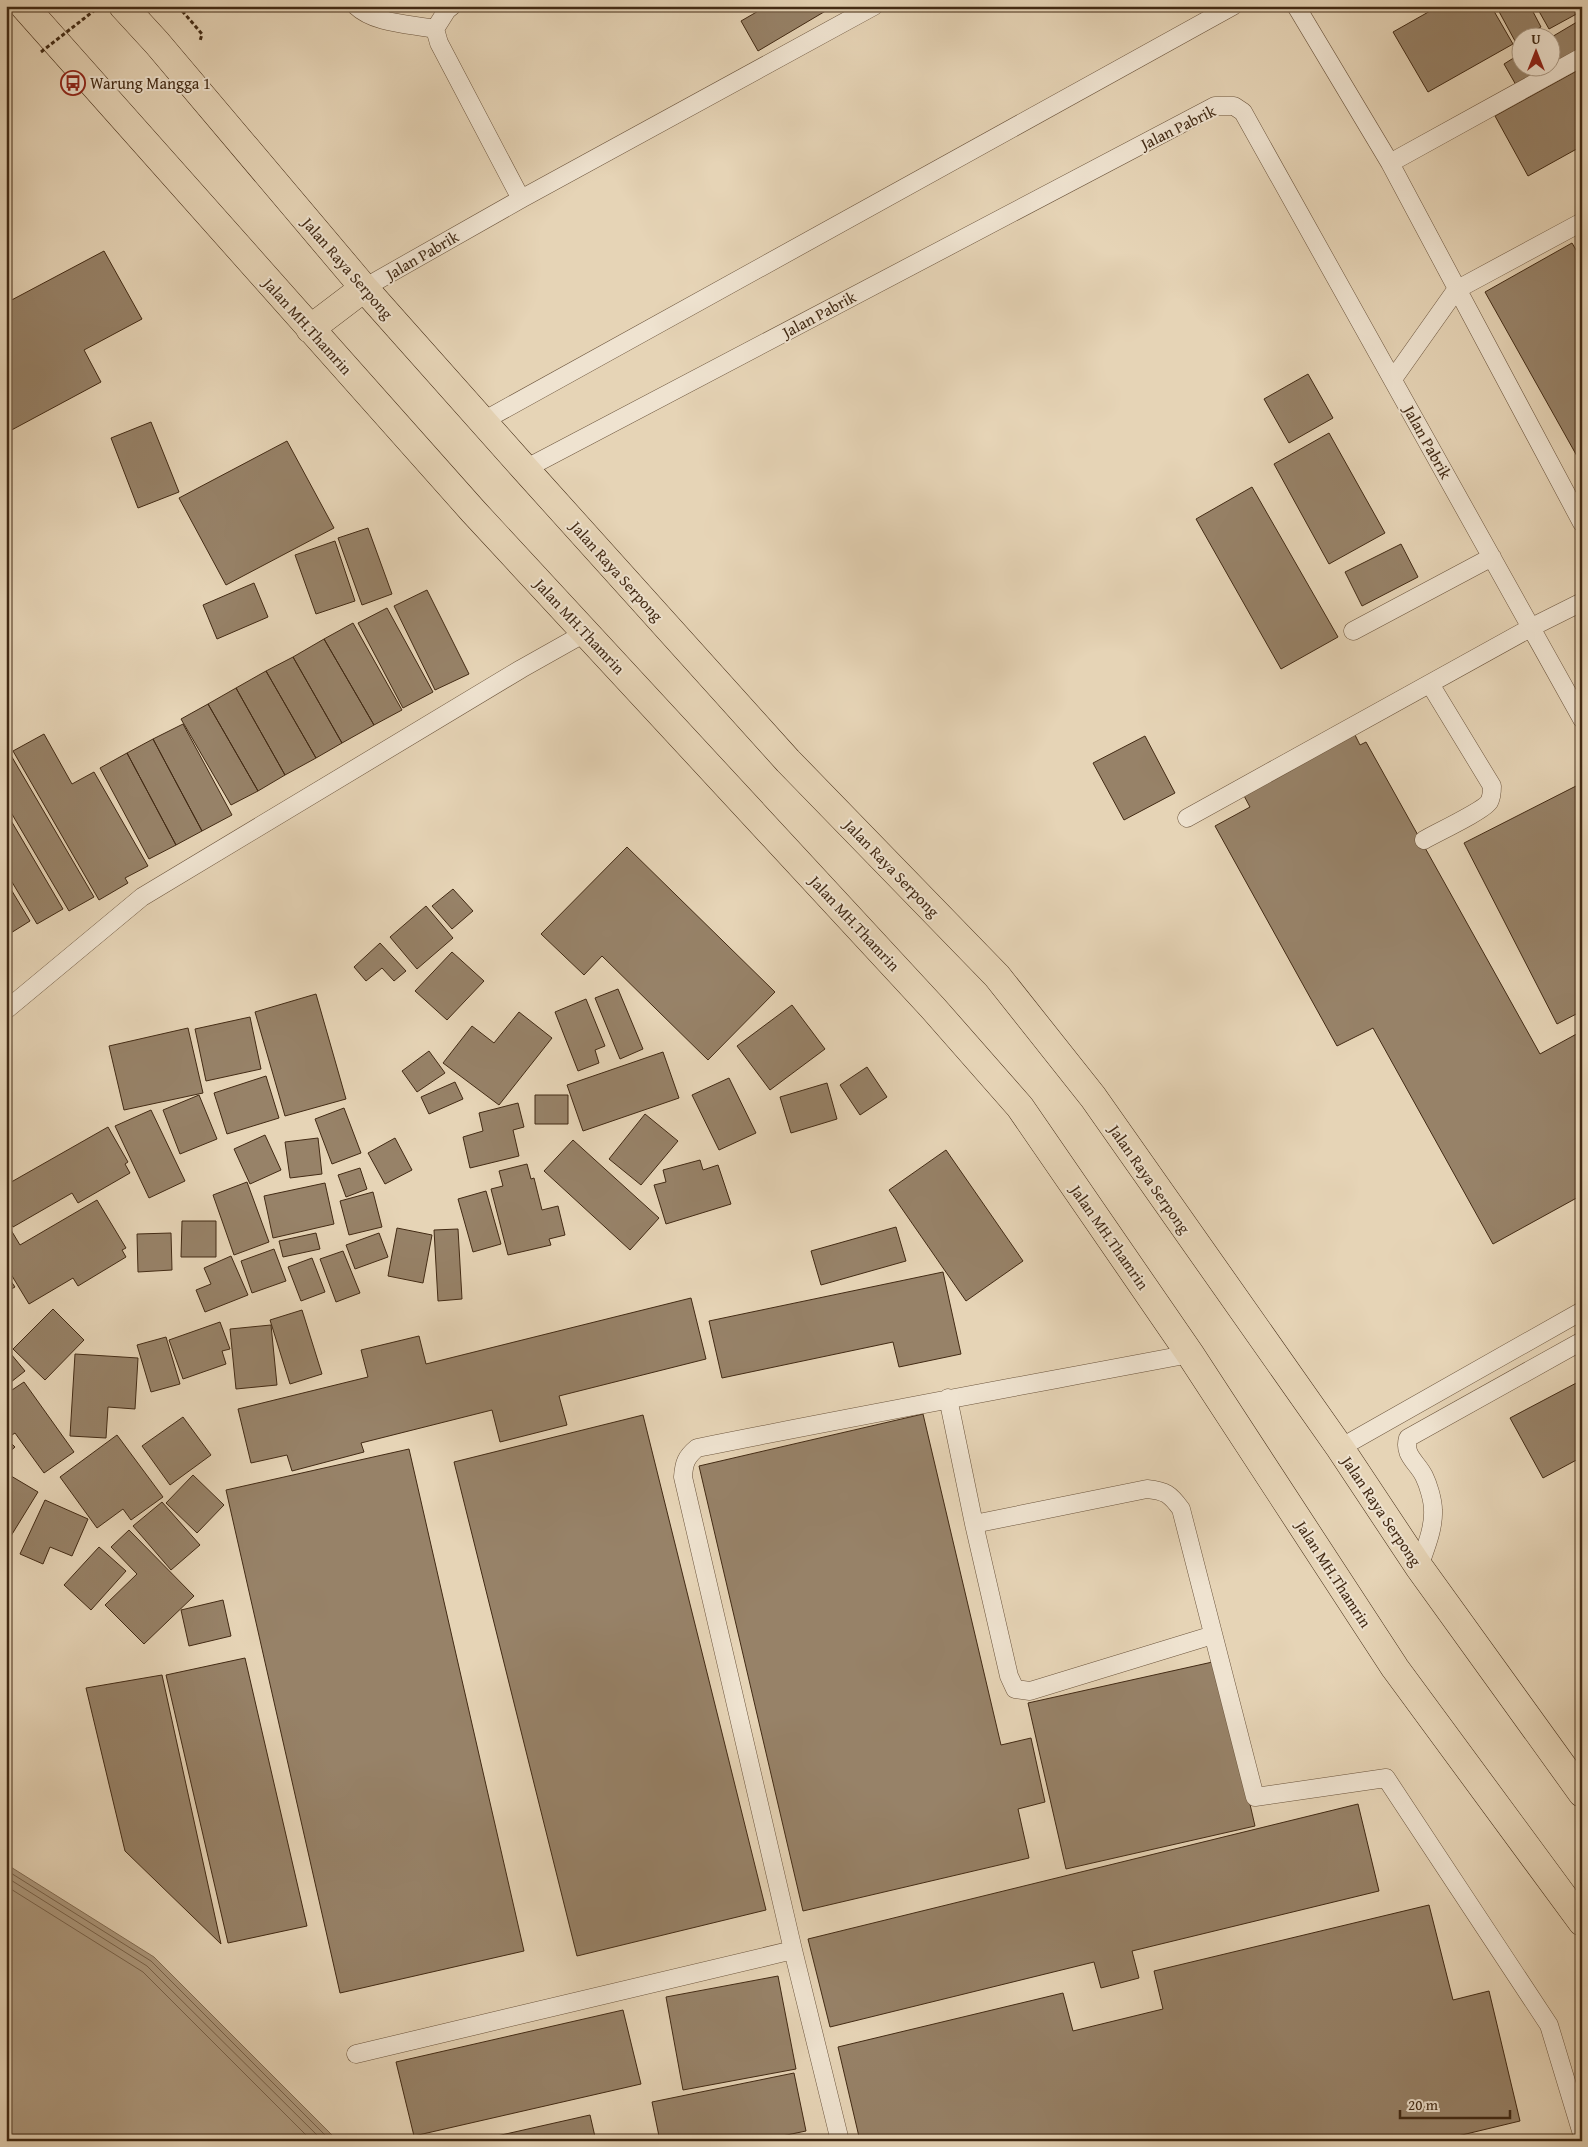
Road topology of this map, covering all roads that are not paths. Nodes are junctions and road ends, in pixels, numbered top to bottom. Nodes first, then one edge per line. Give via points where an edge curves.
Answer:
1 (24, 6) edge
2 (122, 6) edge
3 (356, 6) edge
4 (452, 6) edge
5 (874, 6) edge
6 (1233, 6) edge
7 (1296, 6) edge
8 (436, 29) junction
9 (1582, 57) edge
10 (1390, 163) junction
11 (521, 199) junction
12 (1582, 222) edge
13 (364, 288) junction
14 (1456, 290) junction
15 (310, 329) junction
16 (1393, 379) junction
17 (484, 421) junction
18 (525, 469) junction
19 (1582, 523) edge
20 (1492, 557) junction
21 (1582, 602) edge
22 (1532, 627) junction
23 (1353, 631) dead end
24 (586, 632) junction
25 (1430, 684) junction
26 (1582, 719) edge
27 (1187, 818) dead end
28 (1424, 840) dead end
29 (6, 1010) edge
30 (1582, 1311) edge
31 (1582, 1341) edge
32 (1190, 1354) junction
33 (1487, 1365) junction
34 (1500, 1386) junction
35 (948, 1398) junction
36 (1340, 1448) junction
37 (974, 1524) junction
38 (1419, 1566) junction
39 (1214, 1634) junction
40 (1582, 1792) edge
41 (1582, 1922) edge
42 (793, 1950) junction
43 (356, 2054) dead end
44 (1582, 2134) edge
45 (840, 2141) edge

1 - 15 main road, Jalan MH.Thamrin
2 - 13 main road, Jalan Raya Serpong via 164,51
3 - 8 lane via 364,14
4 - 8 lane
5 - 11 lane, Jalan Pabrik
6 - 17 lane
7 - 10 lane
8 - 11 lane via 438,43
9 - 10 lane
10 - 14 lane
11 - 13 lane, Jalan Pabrik
12 - 14 lane
13 - 15 main road
13 - 17 main road, Jalan Raya Serpong
14 - 16 lane
14 - 19 lane
15 - 24 main road, Jalan MH.Thamrin
16 - 18 lane, Jalan Pabrik via 1243,112 1234,106 1215,106
16 - 20 lane, Jalan Pabrik
17 - 18 main road, Jalan Raya Serpong
18 - 36 main road, Jalan Raya Serpong via 788,761 997,976 1093,1097
20 - 22 lane, Jalan Pabrik
20 - 23 lane
21 - 22 lane
22 - 25 lane
22 - 26 lane, Jalan Pabrik
24 - 29 lane via 142,896
24 - 32 main road, Jalan MH.Thamrin via 933,1008 1020,1107
25 - 27 lane
25 - 28 lane via 1492,786 1492,796 1489,803 1480,809
30 - 33 lane
31 - 34 lane
32 - 35 lane
32 - 41 main road, Jalan MH.Thamrin via 1395,1668
33 - 34 lane
33 - 36 lane
34 - 38 lane via 1408,1438 1408,1454 1424,1475 1433,1510 1429,1539
35 - 37 lane
35 - 42 lane via 697,1448 684,1462 683,1477
36 - 38 main road, Jalan Raya Serpong
37 - 39 lane via 1147,1490 1172,1496 1181,1509
37 - 39 lane via 1009,1676 1016,1689 1030,1691
38 - 40 main road, Jalan Raya Serpong
39 - 44 lane via 1255,1797 1386,1778 1549,2025
42 - 43 lane
42 - 45 lane

